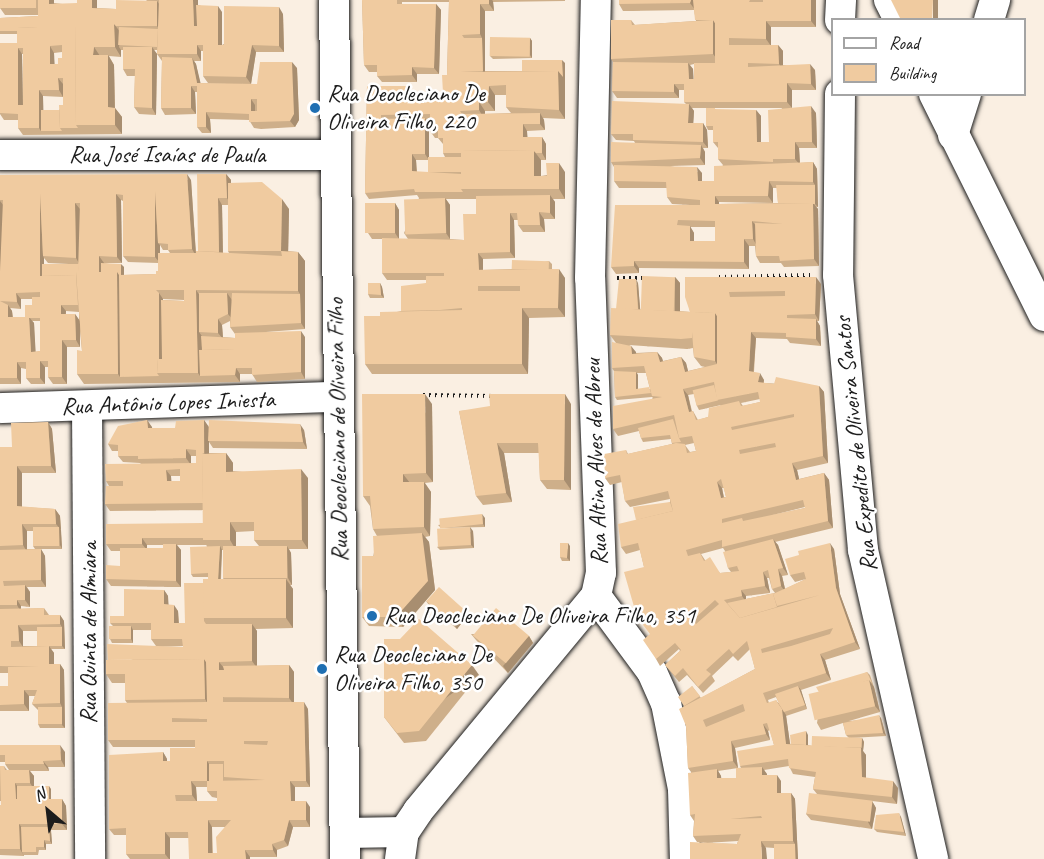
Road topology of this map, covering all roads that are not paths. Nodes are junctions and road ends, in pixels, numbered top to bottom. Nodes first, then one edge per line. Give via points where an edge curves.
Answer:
1 (334, 0) edge
2 (596, 0) edge
3 (840, 0) edge
4 (889, 0) edge
5 (995, 0) edge
6 (840, 18) edge
7 (897, 18) edge
8 (990, 18) edge
9 (840, 96) edge
10 (935, 96) edge
11 (965, 96) edge
12 (953, 135) junction
13 (335, 154) junction
14 (0, 155) edge
15 (1044, 316) edge
16 (337, 397) junction
17 (87, 407) junction
18 (0, 408) edge
19 (596, 596) junction
20 (402, 845) edge
21 (345, 846) edge
22 (90, 859) edge
23 (685, 859) edge
24 (933, 859) edge

1 - 13 street, Rua Deocleciano de Oliveira Filho
2 - 19 street, Rua Altino Alves de Abreu via 590,278 601,573
3 - 6 street
4 - 7 street
5 - 8 street
9 - 24 street, Rua Expedito de Oliveira Santos via 838,276 863,550
10 - 12 street
11 - 12 street
12 - 15 street
13 - 14 street, Rua José Isaías de Paula
13 - 16 street, Rua Deocleciano de Oliveira Filho
16 - 17 street, Rua Antônio Lopes Iniesta
16 - 21 street, Rua Deocleciano de Oliveira Filho
17 - 18 street, Rua Antônio Lopes Iniesta
17 - 22 street, Rua Quinta de Almiara
19 - 20 street, Rua Altino Alves de Abreu via 442,779
19 - 23 street via 652,672 666,703 683,789
20 - 21 street, Rua Altino Alves de Abreu

